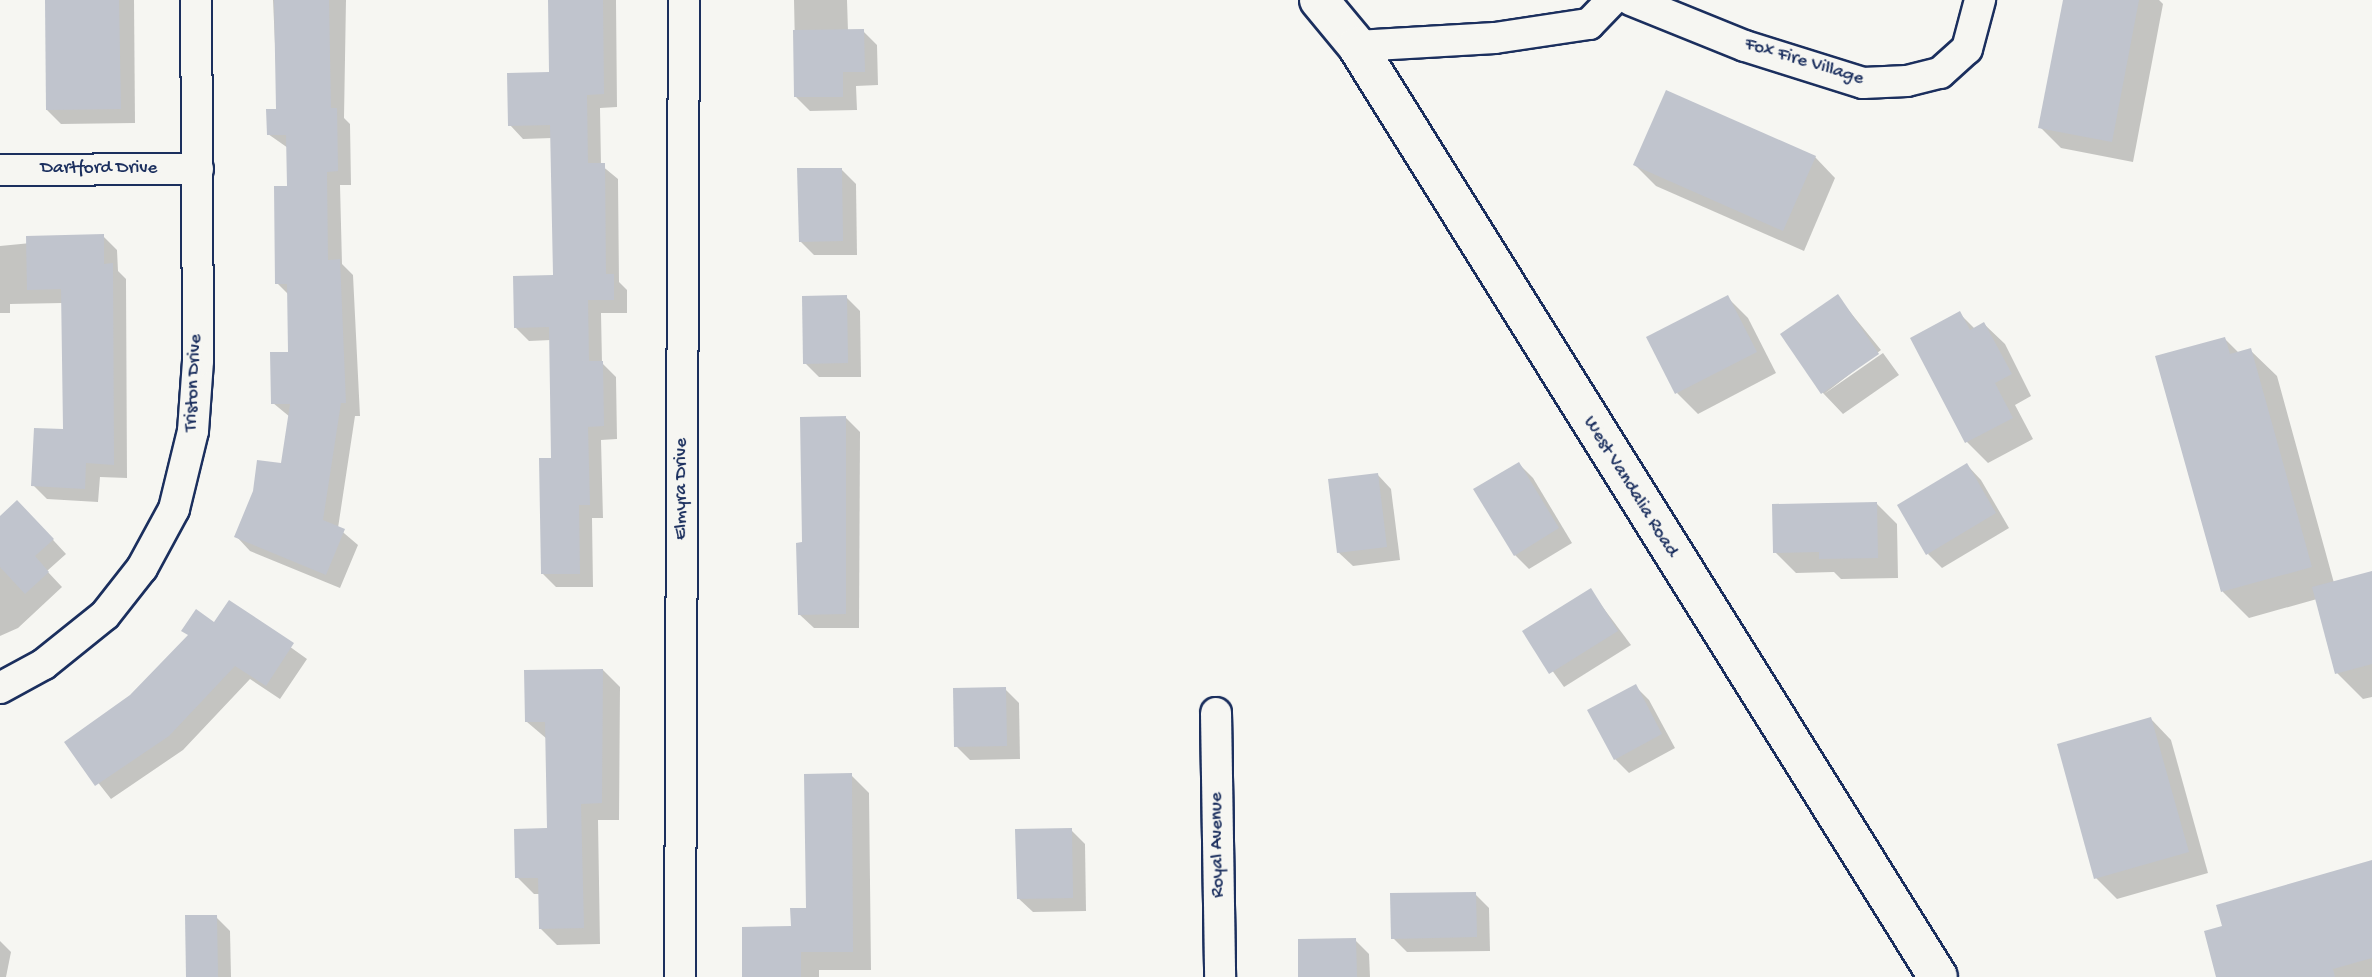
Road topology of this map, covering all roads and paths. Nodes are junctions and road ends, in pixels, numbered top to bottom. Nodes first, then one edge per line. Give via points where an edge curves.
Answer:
1 (196, 0) edge
2 (684, 0) edge
3 (1319, 0) edge
4 (1612, 0) edge
5 (1631, 0) edge
6 (1980, 0) edge
7 (1357, 46) junction
8 (198, 169) junction
9 (0, 170) edge
10 (0, 688) edge
11 (1216, 713) dead end
12 (680, 977) edge
13 (1220, 977) edge
14 (1938, 977) edge

1 - 8 street, Triston Drive
2 - 12 street, Elmyra Drive
3 - 7 main road, West Vandalia Road
4 - 7 street via 1589,24 1495,38
5 - 6 street, Fox Fire Village via 1745,46 1863,83 1908,81 1940,73 1967,49
7 - 14 main road, West Vandalia Road
8 - 9 street, Dartford Drive
8 - 10 street, Triston Drive via 193,431 174,509 142,568 105,615 44,664
11 - 13 street, Royal Avenue

